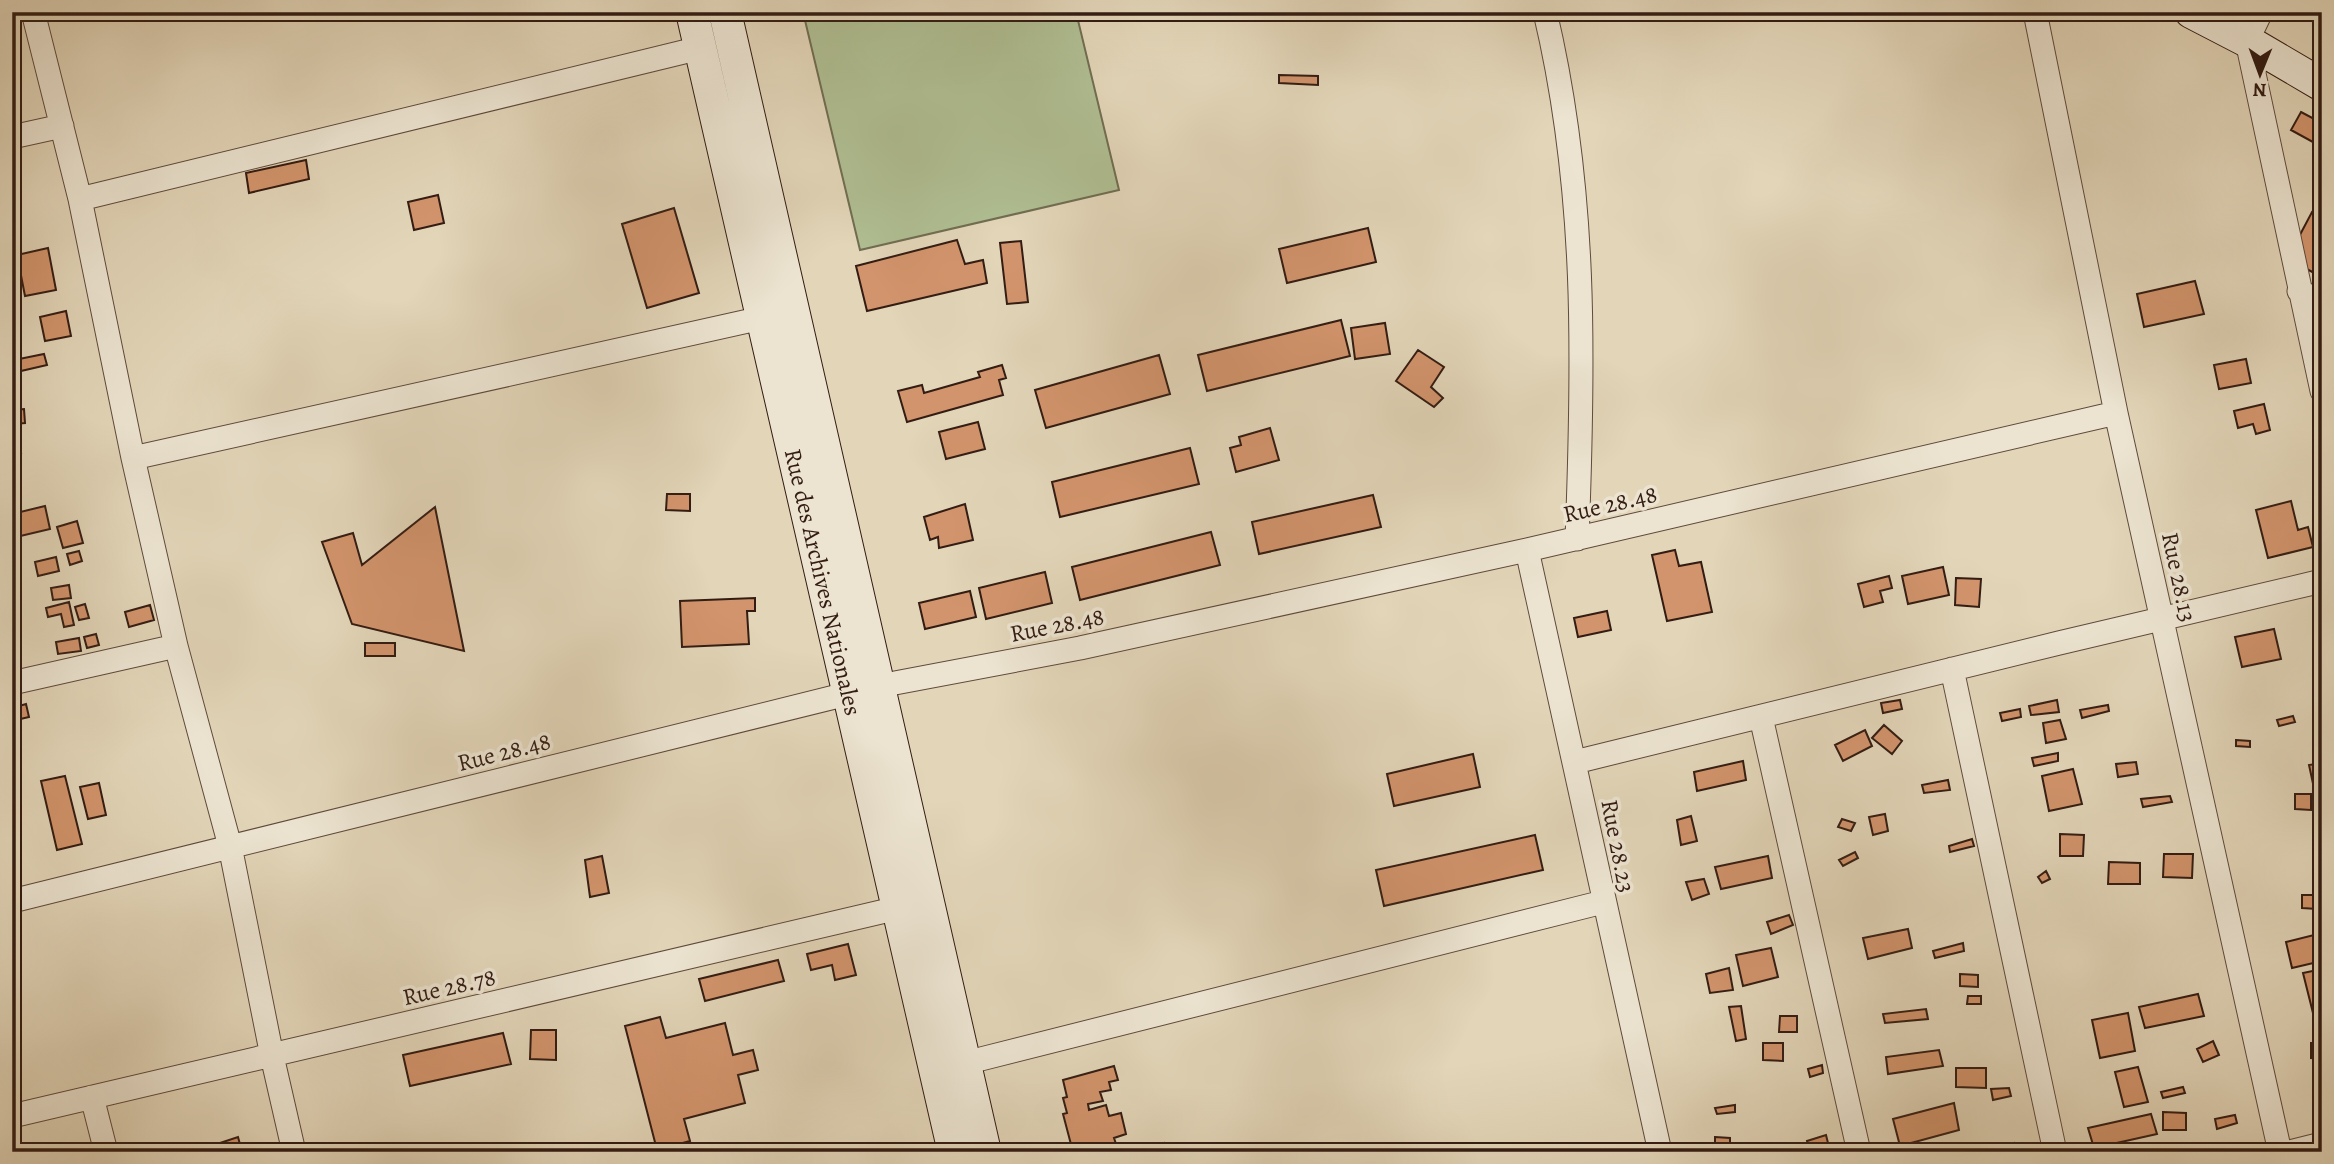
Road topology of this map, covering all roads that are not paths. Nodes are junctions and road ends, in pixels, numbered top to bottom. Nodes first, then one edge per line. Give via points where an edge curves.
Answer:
1 (33, 12) edge
2 (692, 12) edge
3 (725, 12) edge
4 (1545, 12) edge
5 (2035, 12) edge
6 (2191, 12) edge
7 (2260, 12) edge
8 (2247, 41) junction
9 (701, 48) junction
10 (2322, 85) edge
11 (62, 125) junction
12 (12, 137) edge
13 (80, 199) junction
14 (2299, 291) junction
15 (2322, 302) edge
16 (762, 318) junction
17 (2322, 391) edge
18 (2116, 413) junction
19 (133, 458) junction
20 (1577, 539) junction
21 (1527, 550) junction
22 (2322, 581) edge
23 (2161, 621) junction
24 (176, 646) junction
25 (1952, 669) junction
26 (12, 683) edge
27 (879, 686) junction
28 (849, 694) junction
29 (1761, 717) junction
30 (1575, 762) junction
31 (230, 846) junction
32 (12, 901) edge
33 (1603, 902) junction
34 (898, 908) junction
35 (272, 1056) junction
36 (965, 1063) junction
37 (92, 1097) junction
38 (12, 1116) edge
39 (2322, 1144) edge
40 (106, 1152) edge
41 (294, 1152) edge
42 (954, 1152) edge
43 (985, 1152) edge
44 (1660, 1152) edge
45 (1860, 1152) edge
46 (2055, 1152) edge
47 (2280, 1152) edge
48 (2290, 1152) edge

1 - 11 street
2 - 9 street, Rue des Archives Nationales
3 - 27 street, Rue des Archives Nationales
4 - 20 street via 1559,73 1579,239 1583,333
5 - 18 street, Rue 28.13
6 - 8 street
7 - 8 street
8 - 10 street
8 - 14 street
9 - 13 street
9 - 16 street, Rue des Archives Nationales
11 - 12 street
11 - 13 street
13 - 19 street
14 - 15 street
14 - 17 street
16 - 19 street
16 - 28 street, Rue des Archives Nationales
18 - 20 street, Rue 28.48
18 - 23 street, Rue 28.13
19 - 24 street
20 - 21 street, Rue 28.48
21 - 27 street, Rue 28.48 via 1080,648
21 - 30 street, Rue 28.23
22 - 23 street
23 - 25 street
23 - 47 street, Rue 28.13
24 - 26 street
24 - 31 street
25 - 29 street
25 - 46 street
27 - 28 street, Rue 28.48
27 - 36 street, Rue des Archives Nationales
28 - 31 street, Rue 28.48
28 - 34 street, Rue des Archives Nationales
29 - 30 street
29 - 45 street
30 - 33 street, Rue 28.23
31 - 32 street, Rue 28.48
31 - 35 street
33 - 36 street
33 - 44 street, Rue 28.23
34 - 35 street, Rue 28.78
34 - 42 street, Rue des Archives Nationales
35 - 37 street, Rue 28.78
35 - 41 street
36 - 43 street, Rue des Archives Nationales
37 - 38 street, Rue 28.78
37 - 40 street
39 - 48 street

